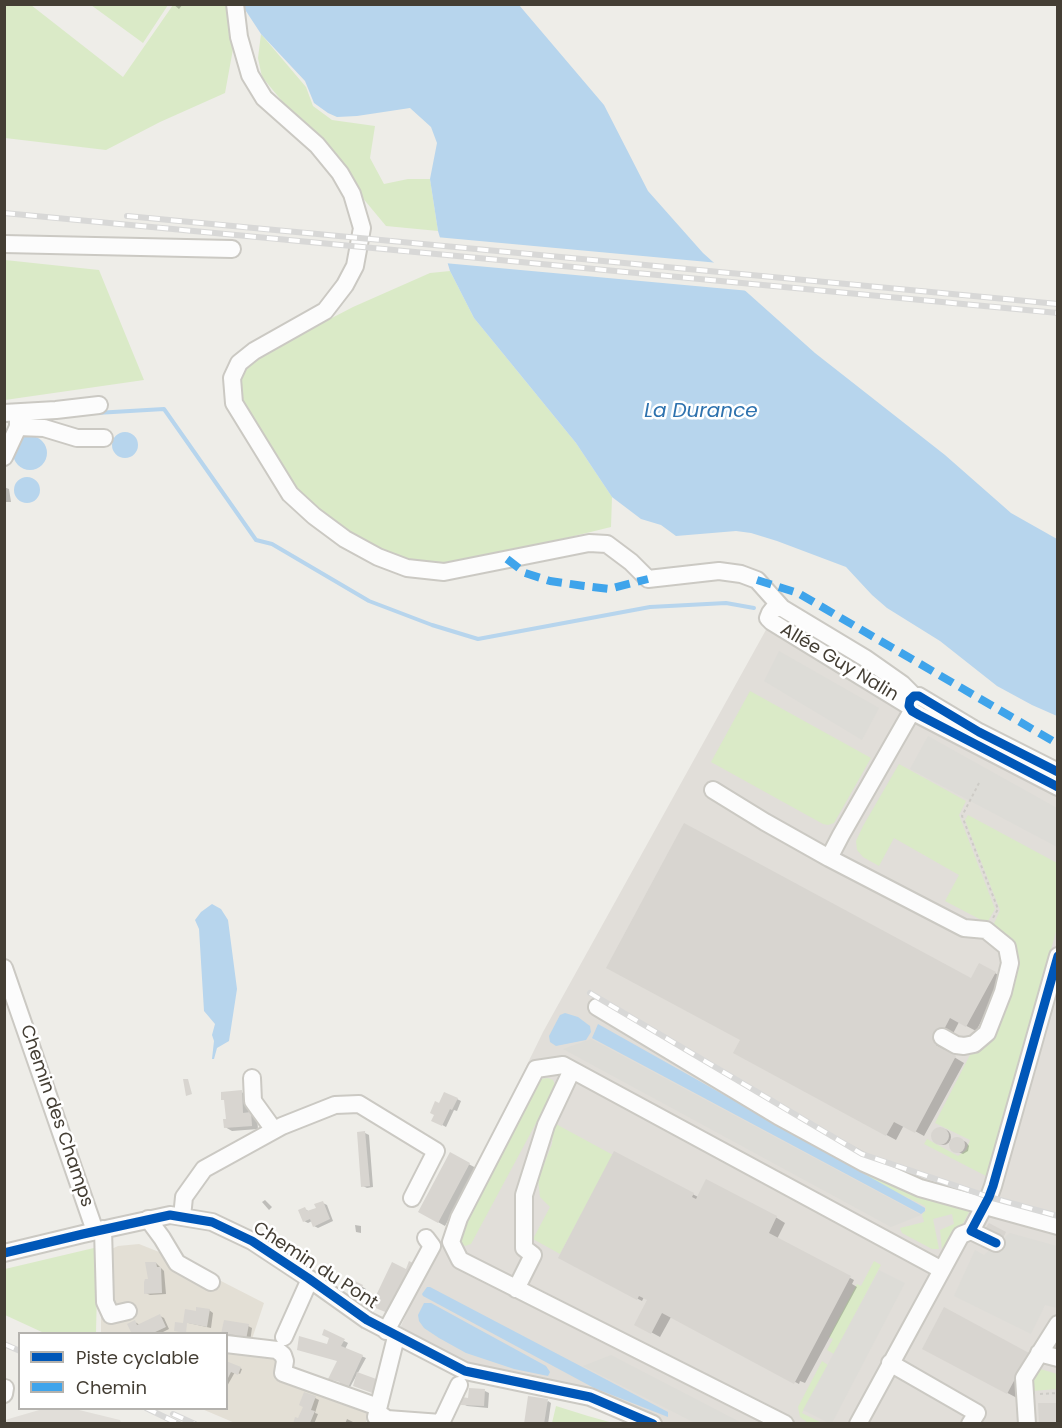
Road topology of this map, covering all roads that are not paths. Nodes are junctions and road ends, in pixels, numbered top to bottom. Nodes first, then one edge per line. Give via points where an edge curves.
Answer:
1 (235, 4) edge
2 (4, 244) edge
3 (232, 249) dead end
4 (99, 405) dead end
5 (13, 417) edge
6 (104, 438) dead end
7 (4, 457) edge
8 (912, 704) junction
9 (1058, 772) edge
10 (1058, 787) edge
11 (713, 790) dead end
12 (830, 858) junction
13 (1058, 956) edge
14 (4, 968) edge
15 (597, 1007) dead end
16 (942, 1037) dead end
17 (572, 1070) junction
18 (252, 1078) dead end
19 (274, 1130) junction
20 (412, 1198) dead end
21 (985, 1205) junction
22 (182, 1217) junction
23 (148, 1219) junction
24 (1058, 1226) edge
25 (99, 1230) junction
26 (971, 1232) junction
27 (426, 1238) dead end
28 (996, 1243) dead end
29 (4, 1253) edge
30 (942, 1270) junction
31 (310, 1279) junction
32 (211, 1282) dead end
33 (516, 1288) junction
34 (128, 1311) dead end
35 (1058, 1324) edge
36 (391, 1334) junction
37 (284, 1337) dead end
38 (228, 1344) edge
39 (1039, 1353) junction
40 (1058, 1358) edge
41 (890, 1363) junction
42 (459, 1385) dead end
43 (5, 1388) edge
44 (4, 1394) edge
45 (376, 1414) edge
46 (653, 1424) edge
47 (785, 1424) edge
48 (858, 1424) edge
49 (970, 1424) edge
50 (1028, 1424) edge

1 - 8 street, Allée Guy Nalin via 250,75 264,98 317,146 340,173 362,228 355,266 325,311 254,351 239,363 232,378 234,403 290,494 345,539 407,568 444,572 598,543 607,544 648,579 720,571 741,574 757,580 782,608 902,684
2 - 3 street
4 - 5 street
5 - 6 street via 77,438
5 - 7 street
8 - 9 street, Allée Guy Nalin via 919,696
8 - 10 street, Allée Guy Nalin
8 - 12 street
11 - 12 street
12 - 16 street via 964,928 986,930 1007,947 1010,963 987,1033 974,1044 964,1046
13 - 21 street
14 - 25 street, Chemin des Champs
15 - 21 street via 864,1163 920,1188
17 - 30 street
17 - 33 street via 546,1125 524,1195 524,1248 533,1255
17 - 33 street via 563,1065 536,1069 459,1218 451,1242 460,1260
18 - 19 street via 253,1101
19 - 20 street via 335,1105 358,1104 436,1151
19 - 22 street via 204,1169 184,1197
21 - 24 street
21 - 26 street
22 - 23 street, Chemin du Pont
22 - 31 street, Chemin du Pont via 212,1222 252,1241
23 - 25 street, Chemin du Pont
23 - 32 street via 177,1263
25 - 29 street, Chemin du Pont
25 - 34 street, Chemin des Champs via 105,1302 111,1315
26 - 28 street
26 - 30 street via 961,1235
27 - 36 street via 432,1246
30 - 41 street
31 - 36 street, Chemin du Pont
31 - 37 street
33 - 47 street
35 - 39 street
36 - 45 street
36 - 46 street, Chemin du Pont via 465,1371 590,1397
38 - 45 street via 277,1350 285,1361 283,1372
39 - 40 street
39 - 50 street via 1024,1378
41 - 48 street
41 - 49 street via 977,1413
42 - 45 street via 441,1423 387,1419
43 - 44 street

